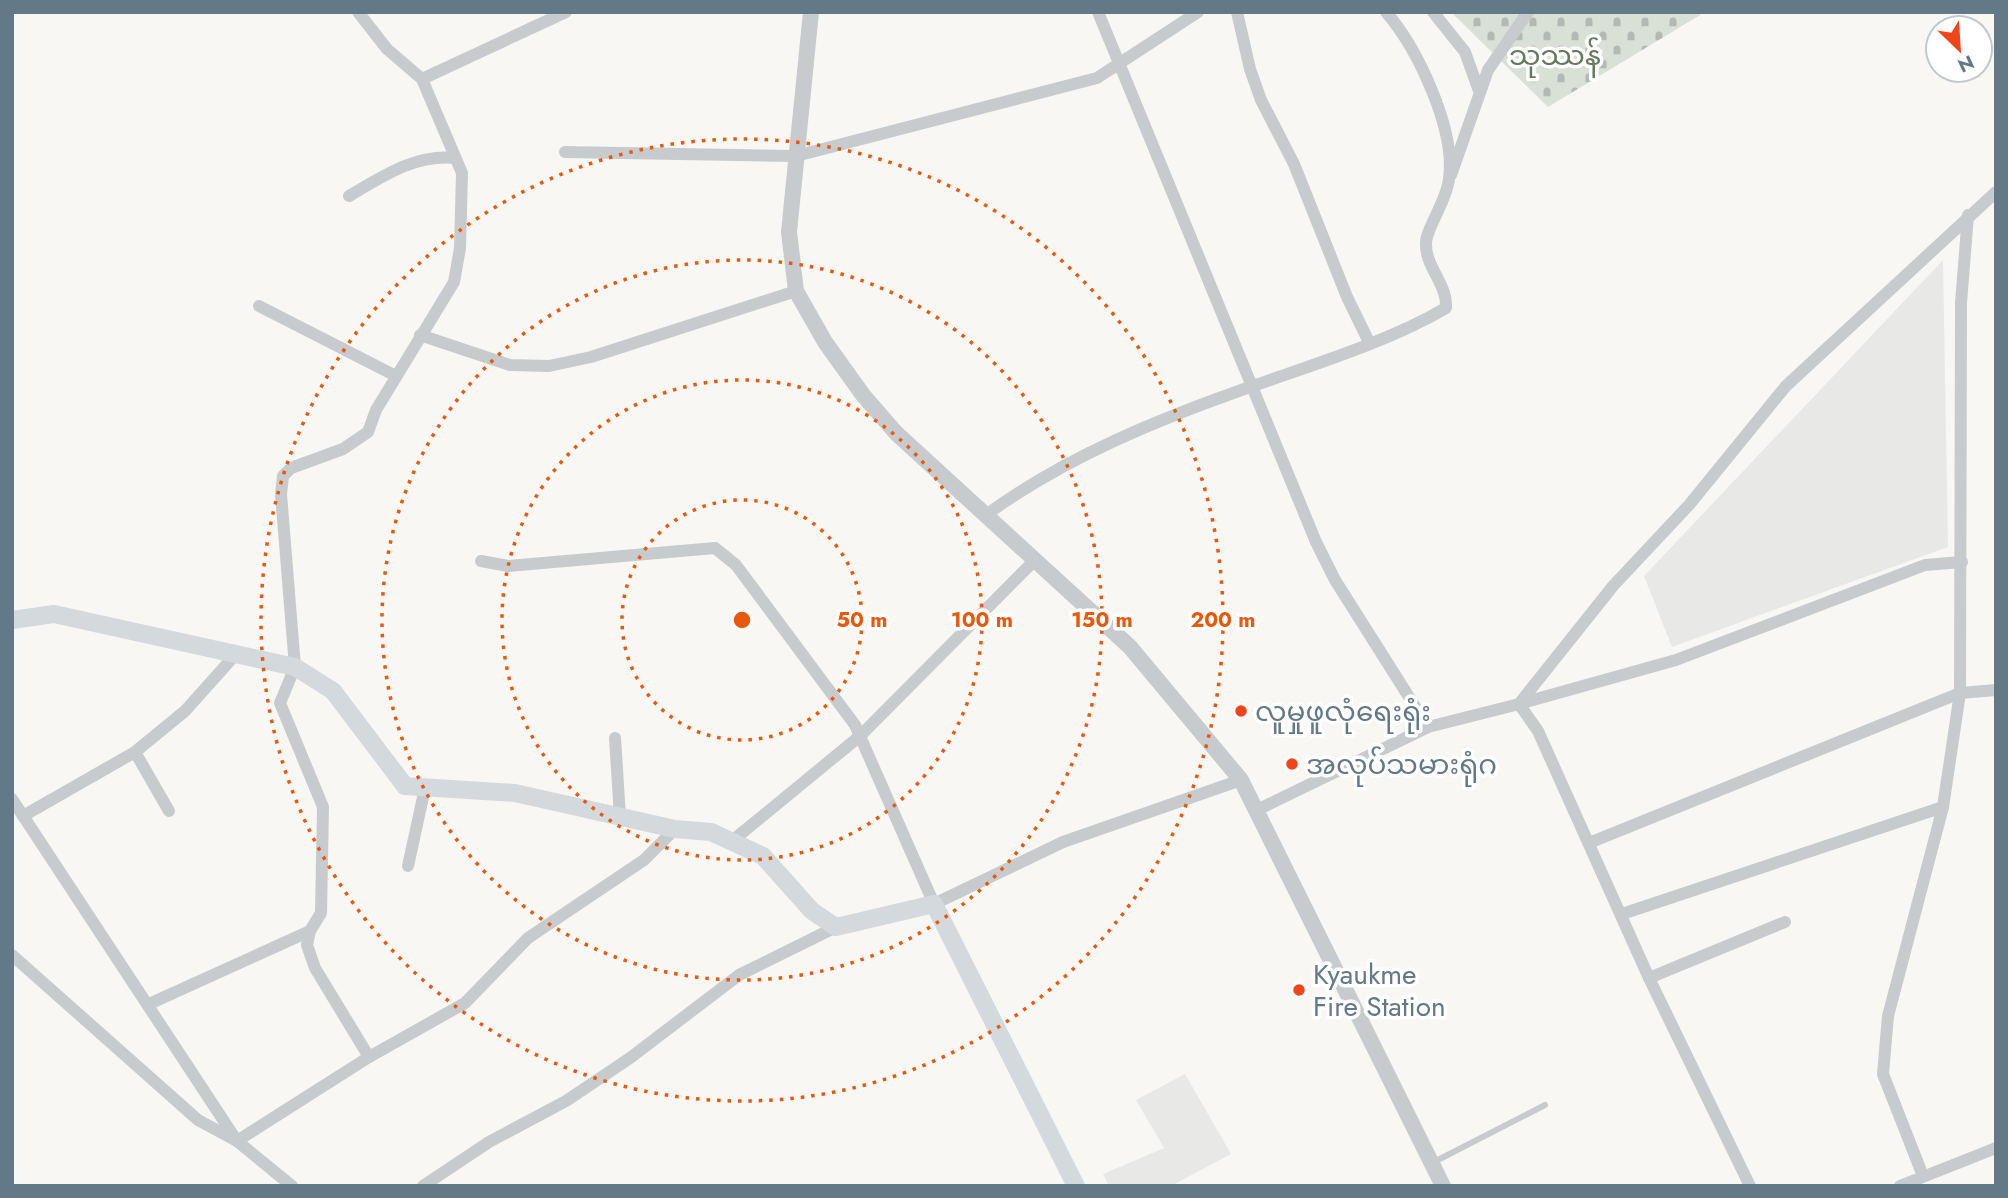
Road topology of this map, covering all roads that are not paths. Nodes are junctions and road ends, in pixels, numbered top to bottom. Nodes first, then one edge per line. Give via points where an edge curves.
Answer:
1 (358, 12) edge
2 (566, 12) edge
3 (811, 12) edge
4 (1098, 12) edge
5 (1198, 12) edge
6 (1237, 12) edge
7 (1386, 12) edge
8 (1433, 12) edge
9 (1528, 12) edge
10 (1120, 63) junction
11 (422, 79) junction
12 (1479, 92) junction
13 (565, 152) dead end
14 (796, 156) junction
15 (455, 158) junction
16 (1450, 178) junction
17 (1996, 192) edge
18 (349, 196) dead end
19 (1968, 215) junction
20 (796, 291) junction
21 (259, 306) dead end
22 (420, 335) junction
23 (1369, 342) junction
24 (396, 376) junction
25 (1251, 386) junction
26 (986, 515) junction
27 (1035, 560) junction
28 (481, 561) dead end
29 (1962, 562) junction
30 (12, 620) edge
31 (236, 654) junction
32 (295, 667) junction
33 (1996, 690) edge
34 (1960, 693) junction
35 (1519, 704) junction
36 (1428, 727) junction
37 (860, 736) junction
38 (615, 738) dead end
39 (135, 752) junction
40 (1241, 779) junction
41 (425, 788) junction
42 (12, 799) edge
43 (1943, 807) junction
44 (1257, 810) junction
45 (169, 811) dead end
46 (23, 816) junction
47 (620, 817) junction
48 (675, 829) junction
49 (732, 841) junction
50 (1589, 843) junction
51 (408, 866) dead end
52 (934, 904) junction
53 (1622, 914) junction
54 (1785, 922) dead end
55 (836, 927) junction
56 (310, 931) junction
57 (12, 955) edge
58 (1649, 978) junction
59 (149, 1004) junction
60 (369, 1057) junction
61 (1545, 1105) dead end
62 (237, 1141) junction
63 (1996, 1148) edge
64 (1432, 1163) junction
65 (1923, 1176) junction
66 (292, 1186) edge
67 (423, 1186) edge
68 (1076, 1186) edge
69 (1443, 1186) edge
70 (1750, 1186) edge
71 (1900, 1186) edge

1 - 11 street via 387,48
2 - 11 street
3 - 14 street
4 - 10 street
5 - 10 street
6 - 23 street via 1261,100 1294,164
7 - 16 street via 1434,95 1445,131
8 - 12 street via 1465,52
9 - 12 street via 1488,70
10 - 14 street via 1097,78
10 - 25 street
11 - 15 street
12 - 16 street
13 - 14 street
14 - 20 street via 789,232
15 - 18 street via 436,156 393,170
15 - 22 street via 461,173 460,248 454,282
16 - 23 street via 1425,241 1447,299 1446,309
17 - 19 street
19 - 29 street via 1961,303
19 - 35 street via 1786,386 1689,505 1613,586
20 - 22 street via 591,357 549,366 510,366
20 - 26 street via 863,395 896,433
21 - 24 street
22 - 24 street
23 - 25 street
24 - 32 street via 368,432 343,449 292,468 283,477
25 - 26 street via 1163,419 1038,479
25 - 36 street via 1335,580
26 - 27 street
27 - 37 street
27 - 40 street via 1130,648
28 - 37 street via 508,566 715,548 736,565
29 - 34 street
29 - 35 street via 1925,565 1676,660
30 - 31 main road via 54,614
31 - 32 main road
31 - 39 street via 185,711
32 - 41 main road via 332,691 405,786
32 - 56 street via 280,703 323,807 321,913
33 - 34 street
34 - 43 street
34 - 50 street
35 - 36 street
35 - 50 street via 1538,731
36 - 44 street
37 - 49 street
37 - 52 street
38 - 47 street
39 - 45 street
39 - 46 street
40 - 44 street
40 - 52 street via 1063,842
41 - 47 main road via 515,793
41 - 51 street
42 - 46 street
43 - 53 street
43 - 65 street via 1888,1016 1883,1074
44 - 64 street
46 - 59 street
47 - 48 main road
48 - 49 main road via 711,832
48 - 60 street via 644,860 528,938 465,1003
49 - 55 main road via 763,856 813,911
50 - 53 street
52 - 55 main road
52 - 68 main road
53 - 58 street
54 - 58 street
55 - 67 street via 739,975 566,1101 489,1142
56 - 59 street
56 - 60 street via 307,945 315,968
57 - 62 street via 198,1120
58 - 70 street
59 - 62 street
60 - 62 street
61 - 64 lane
62 - 66 street
63 - 65 street
64 - 69 street
65 - 71 street

